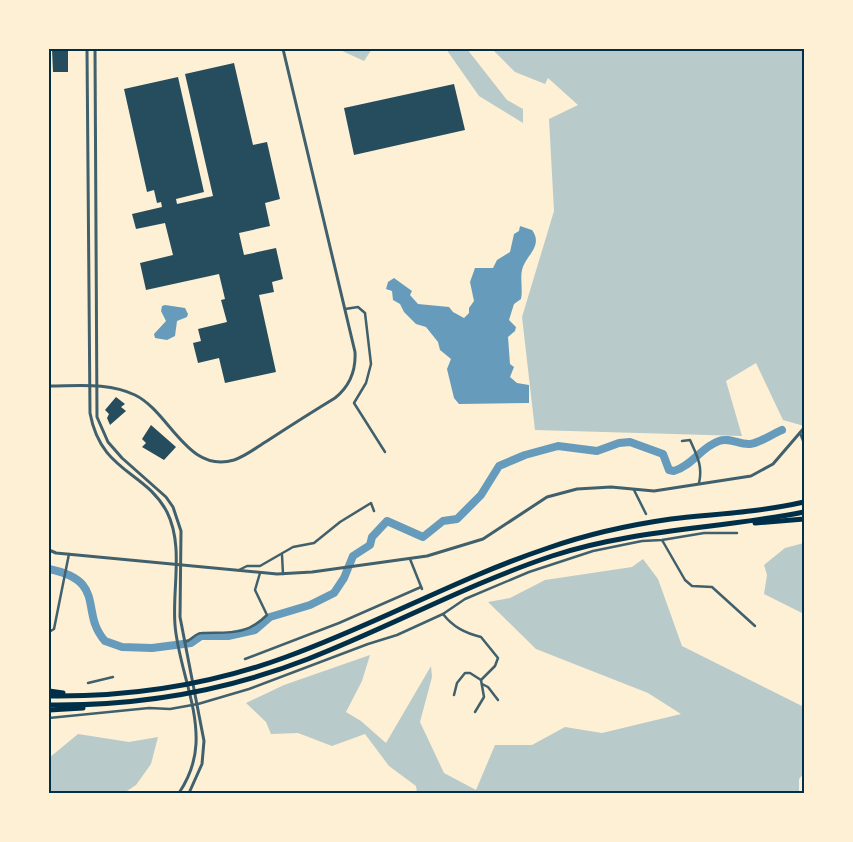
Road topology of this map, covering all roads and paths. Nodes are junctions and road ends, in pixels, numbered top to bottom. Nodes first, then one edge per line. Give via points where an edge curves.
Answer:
1 (86, 49) edge
2 (95, 49) edge
3 (283, 49) edge
4 (345, 309) junction
5 (49, 386) edge
6 (90, 386) junction
7 (96, 386) junction
8 (804, 428) edge
9 (800, 433) junction
10 (682, 441) dead end
11 (804, 443) edge
12 (385, 452) dead end
13 (699, 485) junction
14 (634, 490) junction
15 (804, 502) edge
16 (374, 511) dead end
17 (804, 512) edge
18 (646, 514) dead end
19 (804, 519) edge
20 (723, 524) junction
21 (737, 533) dead end
22 (662, 540) junction
23 (49, 550) edge
24 (69, 554) junction
25 (282, 555) junction
26 (410, 559) junction
27 (176, 563) junction
28 (182, 564) junction
29 (239, 570) junction
30 (260, 573) junction
31 (283, 574) junction
32 (443, 614) junction
33 (755, 626) dead end
34 (49, 632) edge
35 (184, 642) junction
36 (245, 659) dead end
37 (113, 676) dead end
38 (481, 680) junction
39 (88, 683) dead end
40 (482, 684) junction
41 (49, 691) edge
42 (81, 695) junction
43 (454, 695) dead end
44 (49, 696) edge
45 (498, 700) dead end
46 (118, 703) junction
47 (198, 704) junction
48 (49, 705) edge
49 (191, 705) junction
50 (49, 710) edge
51 (475, 712) dead end
52 (49, 718) edge
53 (179, 793) edge
54 (189, 793) edge

1 - 6 street
2 - 7 street
3 - 4 street
4 - 7 street via 356,360 347,386 321,407 235,459 212,461 197,455 138,396
4 - 12 street via 358,307 366,313 371,364 366,383 354,403
5 - 6 street
6 - 7 street
6 - 27 street via 90,413 100,445 163,506 173,530
7 - 28 street via 97,417 108,442 173,507 181,531
8 - 9 street
9 - 11 street
9 - 13 street via 766,469 751,476
10 - 13 street via 690,440 700,462
13 - 14 street
14 - 18 street
14 - 26 street via 577,489 547,497 484,539
15 - 42 highway via 643,524 569,541 502,564 285,658 182,685
16 - 25 street via 371,503 314,543 293,547
17 - 20 highway
19 - 20 highway
20 - 46 highway via 634,535 572,550 488,581 307,660 200,691
21 - 22 street via 704,533
22 - 32 street via 593,551 529,572 465,599
22 - 33 street via 685,580 692,586 712,587
23 - 24 street
24 - 27 street
24 - 34 street via 54,629
25 - 29 street via 260,566
25 - 31 street
26 - 31 street
26 - 36 street via 422,588
27 - 28 street
27 - 49 street via 177,642
28 - 29 street
28 - 35 street via 179,597
29 - 30 street
30 - 31 street
30 - 35 street via 256,590 267,615 257,625 239,632 201,633
32 - 38 street via 466,634 481,637 498,658 495,666
32 - 47 street via 397,635
35 - 47 street
37 - 39 street
38 - 40 street
38 - 43 street via 465,673 457,683
40 - 45 street
40 - 51 street via 484,697
41 - 42 highway
42 - 44 highway
46 - 48 highway
46 - 50 highway
47 - 49 street
47 - 54 street via 204,741 202,764
49 - 52 street
49 - 53 street via 196,743 194,763

